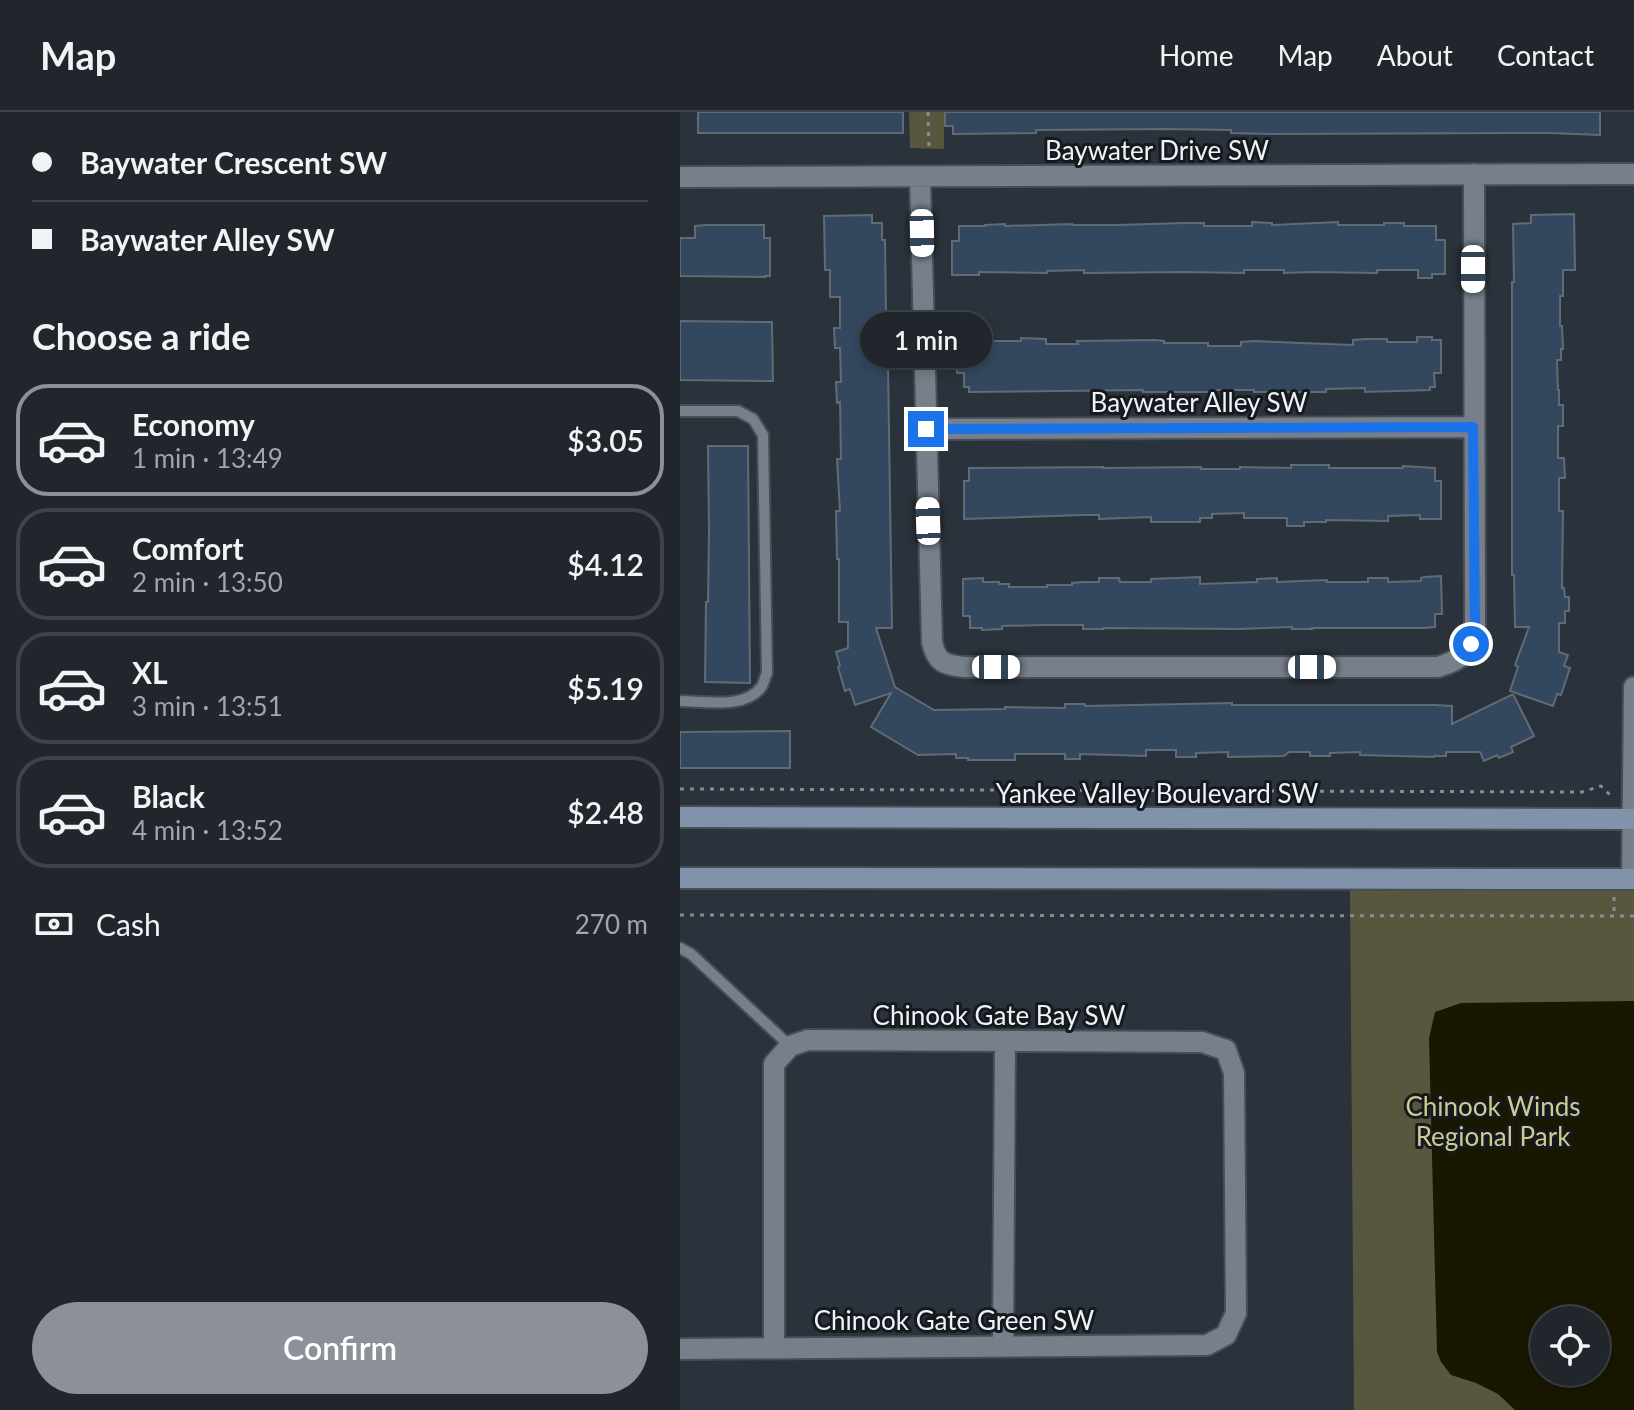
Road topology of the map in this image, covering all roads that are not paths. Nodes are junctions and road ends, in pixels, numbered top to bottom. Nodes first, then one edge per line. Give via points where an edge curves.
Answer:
1 (1474, 174) junction
2 (1634, 174) edge
3 (680, 177) edge
4 (920, 178) junction
5 (680, 411) edge
6 (1473, 427) junction
7 (926, 429) junction
8 (1634, 687) edge
9 (680, 701) edge
10 (680, 817) edge
11 (1633, 819) edge
12 (680, 878) edge
13 (1633, 879) edge
14 (680, 948) edge
15 (1005, 1041) junction
16 (790, 1046) junction
17 (1226, 1335) joint
18 (1003, 1346) junction
19 (774, 1347) junction
20 (680, 1349) edge

1 - 2 street, Baywater Drive SW
1 - 4 street, Baywater Drive SW
1 - 6 street
3 - 4 street, Baywater Drive SW
4 - 7 street
5 - 9 lane via 738,411 753,419 763,435 767,673 748,698
6 - 7 street, Baywater Alley SW
6 - 7 street via 1475,631 1465,655 1438,667 964,667 939,660 932,642
8 - 11 street
10 - 11 main road, Yankee Valley Boulevard SW
11 - 13 street
12 - 13 main road
14 - 16 lane
15 - 16 street, Chinook Gate Bay SW via 808,1040
15 - 17 street, Chinook Gate Bay SW via 1202,1042 1226,1050 1234,1073 1236,1313
15 - 18 street
16 - 19 street via 774,1064
17 - 18 street, Chinook Gate Green SW via 1207,1345
18 - 19 street, Chinook Gate Green SW
19 - 20 street, Chinook Gate Green SW

